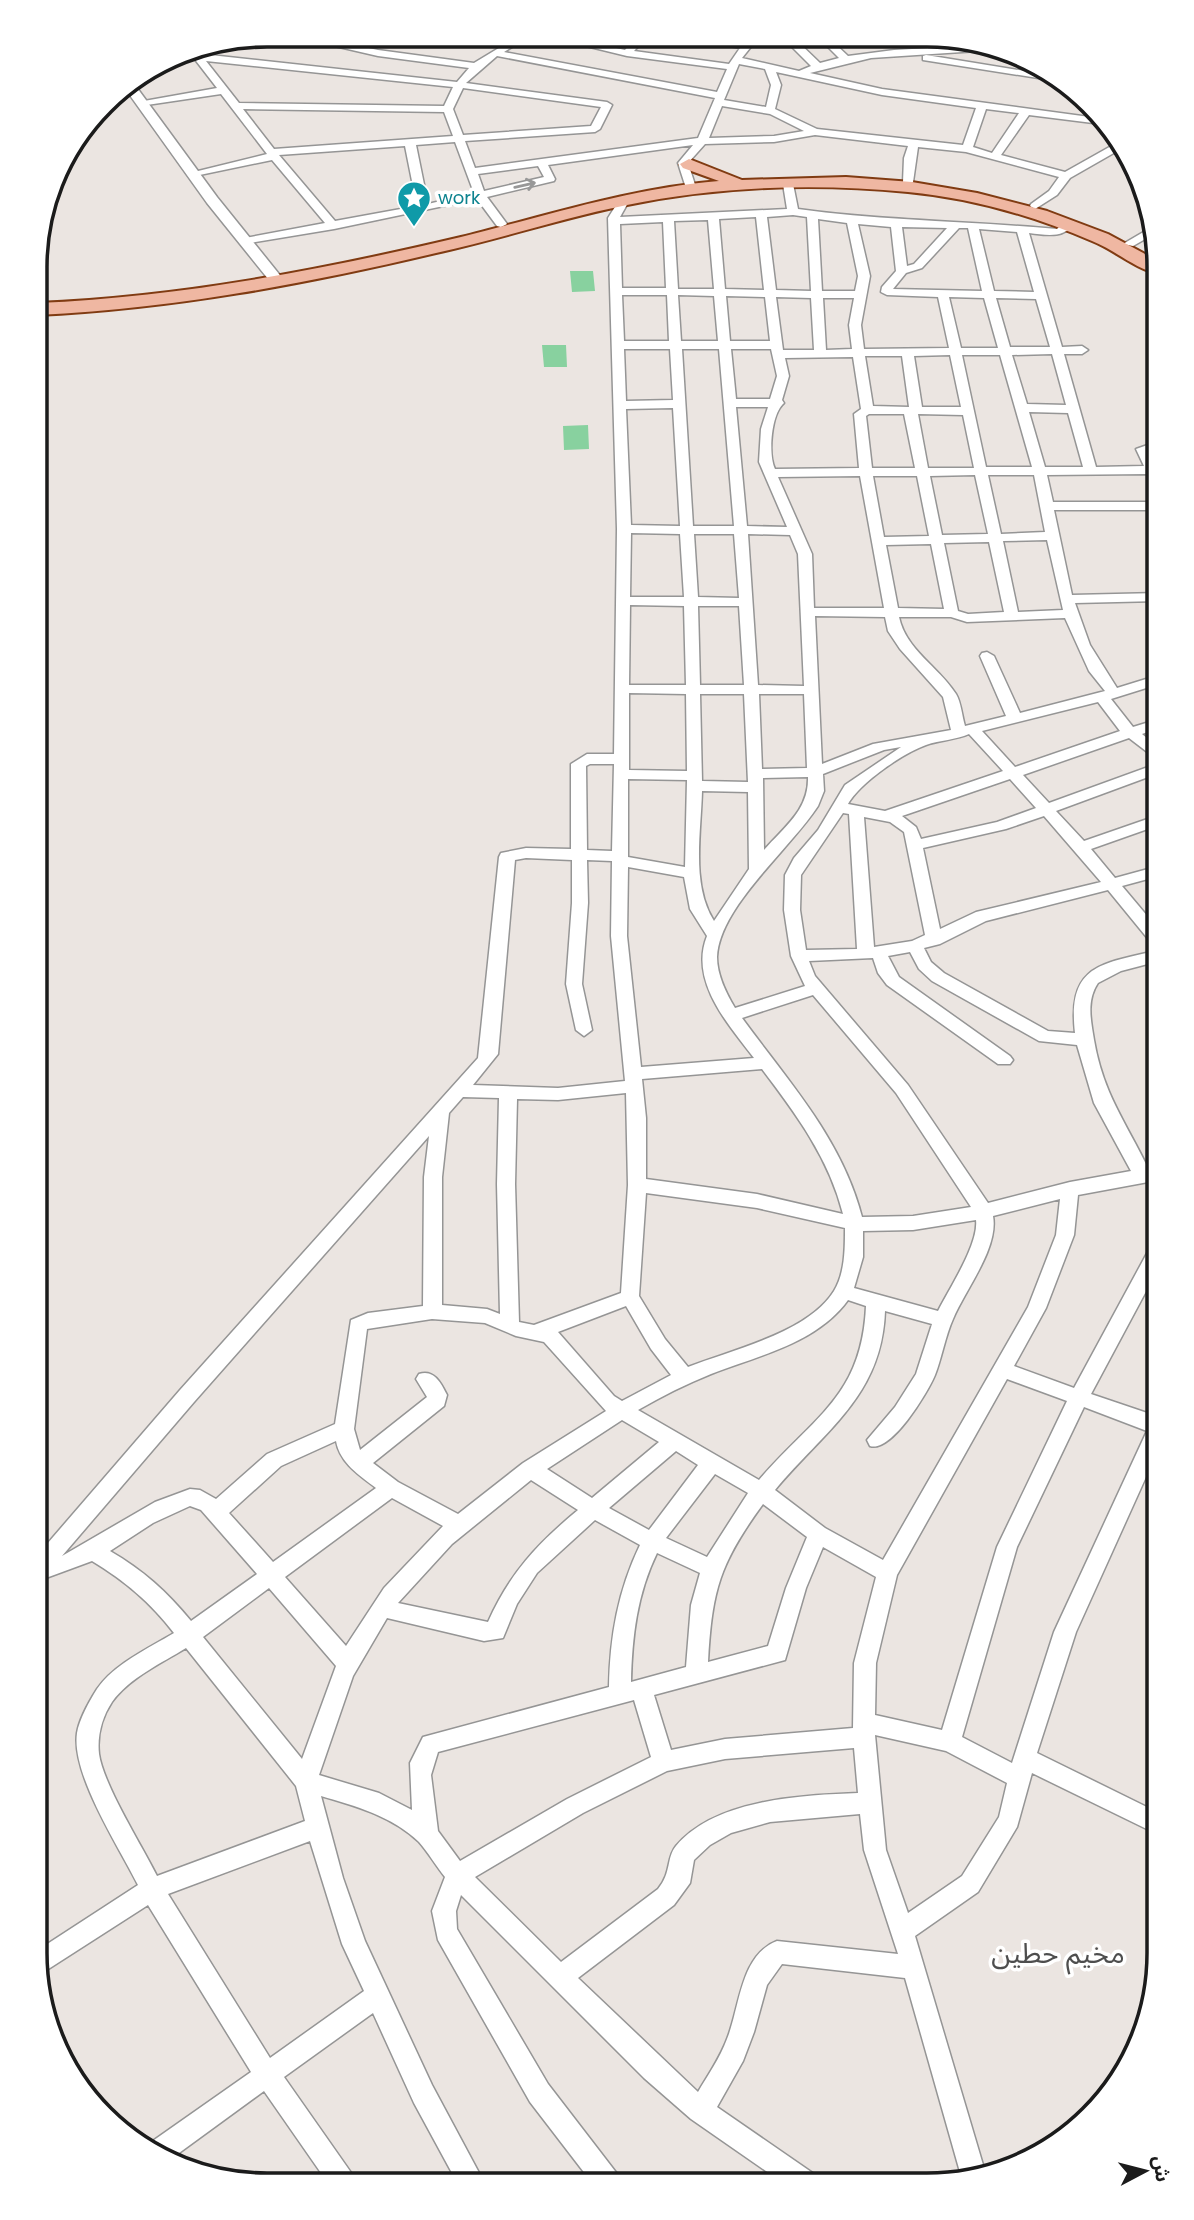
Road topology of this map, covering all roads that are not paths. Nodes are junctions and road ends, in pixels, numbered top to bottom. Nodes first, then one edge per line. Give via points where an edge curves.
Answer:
1 (366, 47) edge
2 (505, 47) edge
3 (600, 47) edge
4 (633, 47) edge
5 (745, 47) edge
6 (797, 47) edge
7 (833, 47) edge
8 (957, 50) edge
9 (909, 52) junction
10 (494, 53) junction
11 (627, 53) junction
12 (211, 55) edge
13 (200, 58) edge
14 (846, 60) junction
15 (734, 63) junction
16 (474, 66) junction
17 (769, 66) junction
18 (817, 66) junction
19 (802, 72) junction
20 (1035, 76) edge
21 (459, 85) junction
22 (224, 90) junction
23 (623, 90) dead end
24 (135, 92) edge
25 (718, 101) junction
26 (144, 104) junction
27 (237, 106) junction
28 (982, 106) junction
29 (448, 109) junction
30 (770, 110) junction
31 (1026, 111) junction
32 (1090, 120) edge
33 (815, 132) junction
34 (457, 139) junction
35 (702, 141) junction
36 (410, 142) junction
37 (915, 142) junction
38 (968, 149) junction
39 (1112, 149) edge
40 (273, 154) junction
41 (996, 155) junction
42 (542, 163) junction
43 (686, 163) junction
44 (471, 172) junction
45 (194, 175) junction
46 (1066, 176) junction
47 (734, 181) junction
48 (908, 182) junction
49 (788, 184) junction
50 (695, 187) junction
51 (661, 188) junction
52 (480, 195) junction
53 (624, 201) junction
54 (599, 206) junction
55 (1035, 206) junction
56 (424, 208) junction
57 (793, 212) junction
58 (761, 213) junction
59 (812, 215) junction
60 (713, 216) junction
61 (668, 218) junction
62 (615, 219) junction
63 (852, 220) junction
64 (1069, 223) junction
65 (501, 224) junction
66 (896, 225) junction
67 (956, 225) junction
68 (973, 225) junction
69 (334, 226) junction
70 (1022, 229) junction
71 (1144, 235) edge
72 (243, 241) junction
73 (1129, 244) junction
74 (1146, 254) edge
75 (1147, 263) edge
76 (902, 271) junction
77 (274, 278) junction
78 (618, 291) junction
79 (674, 292) junction
80 (720, 293) junction
81 (769, 293) junction
82 (818, 294) junction
83 (862, 295) junction
84 (943, 295) junction
85 (991, 295) junction
86 (1040, 296) junction
87 (47, 300) edge
88 (101, 301) junction
89 (47, 308) edge
90 (620, 345) junction
91 (677, 345) junction
92 (727, 346) junction
93 (777, 349) junction
94 (1055, 350) junction
95 (1082, 350) dead end
96 (1005, 351) junction
97 (956, 352) junction
98 (908, 353) junction
99 (820, 354) junction
100 (858, 354) junction
101 (731, 403) junction
102 (778, 403) junction
103 (681, 404) junction
104 (621, 405) junction
105 (1022, 408) junction
106 (1073, 409) junction
107 (867, 410) junction
108 (913, 411) junction
109 (966, 411) junction
110 (754, 464) junction
111 (1147, 470) edge
112 (1091, 471) junction
113 (1039, 472) junction
114 (866, 473) junction
115 (923, 473) junction
116 (980, 473) junction
117 (1048, 506) junction
118 (1147, 506) edge
119 (624, 529) junction
120 (688, 529) junction
121 (740, 530) junction
122 (794, 531) junction
123 (1054, 536) junction
124 (994, 538) junction
125 (938, 540) junction
126 (879, 541) junction
127 (1147, 597) edge
128 (1068, 599) junction
129 (623, 601) junction
130 (691, 601) junction
131 (746, 602) junction
132 (806, 612) junction
133 (890, 612) junction
134 (953, 613) junction
135 (1073, 614) junction
136 (1012, 617) junction
137 (987, 656) dead end
138 (1147, 683) edge
139 (621, 689) junction
140 (692, 690) junction
141 (752, 690) junction
142 (809, 690) junction
143 (1108, 695) junction
144 (1015, 719) junction
145 (1147, 727) edge
146 (966, 732) junction
147 (1131, 733) junction
148 (919, 742) junction
149 (1147, 746) edge
150 (620, 766) junction
151 (814, 772) junction
152 (1012, 772) junction
153 (1147, 773) edge
154 (756, 780) junction
155 (695, 781) junction
156 (839, 807) junction
157 (1047, 809) junction
158 (856, 810) junction
159 (886, 816) junction
160 (1147, 824) edge
161 (914, 845) junction
162 (1081, 847) junction
163 (579, 855) junction
164 (619, 858) junction
165 (757, 870) junction
166 (691, 873) junction
167 (1147, 874) edge
168 (1112, 883) junction
169 (1147, 917) edge
170 (715, 936) junction
171 (934, 940) junction
172 (915, 946) junction
173 (872, 953) junction
174 (799, 956) junction
175 (1147, 959) edge
176 (814, 989) junction
177 (731, 1015) junction
178 (584, 1030) dead end
179 (1086, 1040) junction
180 (1004, 1060) dead end
181 (766, 1063) junction
182 (634, 1080) junction
183 (459, 1091) junction
184 (508, 1094) junction
185 (440, 1113) junction
186 (1146, 1168) edge
187 (1146, 1175) edge
188 (637, 1185) junction
189 (1070, 1189) junction
190 (983, 1210) junction
191 (855, 1223) junction
192 (1146, 1282) edge
193 (844, 1292) junction
194 (630, 1297) junction
195 (876, 1301) junction
196 (432, 1312) junction
197 (943, 1320) junction
198 (510, 1327) junction
199 (537, 1332) junction
200 (1004, 1370) junction
201 (684, 1377) junction
202 (426, 1379) dead end
203 (1077, 1399) junction
204 (623, 1410) junction
205 (1146, 1422) edge
206 (344, 1429) junction
207 (877, 1440) dead end
208 (673, 1442) junction
209 (1146, 1451) edge
210 (359, 1463) junction
211 (711, 1464) junction
212 (530, 1469) junction
213 (391, 1488) junction
214 (763, 1492) junction
215 (593, 1511) junction
216 (216, 1512) junction
217 (458, 1524) junction
218 (818, 1534) junction
219 (650, 1543) junction
220 (93, 1551) junction
221 (47, 1559) edge
222 (47, 1569) edge
223 (712, 1569) junction
224 (887, 1573) junction
225 (270, 1576) junction
226 (382, 1608) junction
227 (190, 1634) junction
228 (348, 1664) junction
229 (696, 1672) junction
230 (631, 1690) junction
231 (863, 1730) junction
232 (950, 1742) junction
233 (664, 1762) junction
234 (1022, 1768) junction
235 (306, 1781) junction
236 (868, 1802) junction
237 (1146, 1820) edge
238 (318, 1827) junction
239 (427, 1835) junction
240 (457, 1875) junction
241 (152, 1889) junction
242 (902, 1931) junction
243 (47, 1957) edge
244 (914, 1967) junction
245 (559, 1978) junction
246 (377, 1996) junction
247 (269, 2076) junction
248 (700, 2110) junction
249 (166, 2147) edge
250 (972, 2169) edge
251 (336, 2173) edge
252 (466, 2173) edge
253 (601, 2173) edge
254 (791, 2173) edge

1 - 16 street
2 - 10 street
3 - 11 street
4 - 11 street
5 - 15 street
6 - 18 street
7 - 14 street
8 - 9 street
9 - 14 street
9 - 20 street
10 - 16 street
10 - 25 street
11 - 15 street
12 - 21 street
13 - 22 street
14 - 18 street
15 - 17 street
15 - 25 street
16 - 21 street
17 - 19 street
17 - 30 street via 776,85
18 - 19 street
19 - 28 street via 882,92
21 - 29 street
21 - 34 street via 539,91 607,105 595,129
22 - 26 street
22 - 27 street
23 - 25 street
24 - 26 street
25 - 30 street
25 - 35 street
26 - 45 street
27 - 29 street
27 - 40 street
28 - 31 street
28 - 38 street
29 - 34 street
30 - 33 street
31 - 32 street
31 - 41 street
33 - 35 street via 774,139
33 - 37 street
34 - 36 street
34 - 44 street
35 - 42 street
35 - 43 street
36 - 40 street
36 - 56 street
37 - 38 street
37 - 48 street
38 - 41 street
39 - 46 street
40 - 45 street
40 - 69 street
41 - 46 street
42 - 44 street
52 -> 42 street via 550,179
43 - 47 main road
43 - 50 street
43 - 51 main road
44 - 52 street
45 - 72 street
46 - 55 street
47 - 48 main road via 855,178
47 - 50 main road
48 - 55 main road
49 - 50 main road
49 - 57 street
49 - 64 main road via 873,184 947,192
50 - 51 main road
50 - 53 main road
51 - 65 main road
52 - 56 street
52 - 65 street
53 - 54 main road
53 - 62 street
54 - 62 street
54 - 77 main road via 471,240
55 - 73 main road
56 - 69 street
57 - 58 street
57 - 59 street
58 - 60 street
58 - 81 street
59 - 63 street
59 - 82 street
60 - 61 street
60 - 80 street
61 - 62 street
61 - 79 street
62 - 78 street
63 - 66 street
63 - 83 street via 864,276
64 - 70 street via 1061,231
64 - 75 main road
65 - 77 main road
66 - 67 street
66 - 76 street
67 - 68 street
67 - 76 street via 918,266
68 - 70 street
68 - 85 street
69 - 72 street
70 - 86 street
71 - 73 street
72 - 77 street
73 - 74 main road
76 - 84 street via 887,292
77 - 88 main road
78 - 79 street
78 - 90 street
79 - 80 street
79 - 91 street
80 - 81 street
80 - 92 street
81 - 82 street
81 - 93 street
82 - 83 street
82 - 99 street
83 - 100 street via 855,325
84 - 85 street
84 - 97 street
85 - 86 street
85 - 96 street
86 - 94 street
87 - 88 main road
88 - 89 main road
90 - 91 street
90 - 104 street
91 - 92 street
91 - 103 street
92 - 93 street
92 - 101 street
93 - 99 street
93 - 102 street via 783,376
94 - 95 street
94 - 96 street
94 - 106 street
96 - 97 street
96 - 105 street
97 - 98 street
97 - 109 street
98 - 100 street
98 - 108 street
99 - 100 street
100 - 107 street
101 - 102 street
101 - 110 street
102 - 110 street
103 - 104 street
103 - 120 street
104 - 119 street
105 - 106 street
105 - 113 street
106 - 112 street
107 - 108 street
107 - 114 street via 860,414
108 - 109 street
108 - 115 street
109 - 116 street
110 - 114 street
110 - 121 street
110 - 122 street
111 - 112 street
112 - 113 street
113 - 116 street
113 - 117 street
114 - 115 street
114 - 126 street
115 - 116 street
115 - 125 street
116 - 124 street
117 - 118 street
117 - 123 street
119 - 120 street
119 - 129 street
120 - 121 street
120 - 130 street
121 - 122 street
121 - 131 street
122 - 132 street via 805,554
123 - 124 street
123 - 128 street
124 - 125 street
124 - 136 street
125 - 126 street
125 - 134 street
126 - 133 street
127 - 128 street
128 - 135 street
129 - 130 street
129 - 139 street
130 - 131 street
130 - 140 street
131 - 141 street
132 - 133 street
132 - 142 street
133 - 134 street
133 - 146 street via 898,638 950,696
134 - 136 street via 961,618
135 - 136 street
135 - 143 street via 1090,663
137 - 144 street
138 - 143 street
139 - 140 street
139 - 150 street
140 - 141 street
140 - 155 street
141 - 142 street
141 - 154 street
142 - 151 street
143 - 144 street
143 - 147 street
144 - 146 street
145 - 147 street
146 - 148 street
146 - 152 street
147 - 149 street
147 - 152 street
148 - 151 street via 892,741
148 - 156 street via 862,778
150 - 155 street
150 - 163 street via 587,759 578,764
150 - 164 street
151 - 154 street
151 - 165 street via 816,791 811,807
152 - 157 street
152 - 159 street
153 - 157 street
154 - 155 street
154 - 165 street
155 - 166 street
156 - 158 street
156 - 174 street via 793,875 792,910
157 - 161 street via 1001,826
157 - 162 street
158 - 159 street
158 - 173 street
159 - 161 street via 907,825
160 - 162 street
161 - 171 street
162 - 168 street
163 - 164 street
163 - 178 street via 574,984
163 - 183 street via 507,857 489,1054
164 - 166 street
164 - 182 street via 619,936
165 - 170 street
166 - 170 street via 694,900
167 - 168 street
168 - 169 street
168 - 171 street via 982,916
170 - 177 street via 710,947 711,969
171 - 172 street
172 - 173 street
172 - 179 street via 937,977 1045,1037
173 - 174 street
173 - 180 street via 893,981
174 - 176 street
175 - 179 street via 1092,979 1081,1005
176 - 177 street
176 - 190 street via 902,1089
177 - 181 street
179 - 186 street via 1098,1091
181 - 182 street
181 - 191 street via 825,1146
182 - 184 street via 574,1093
182 - 188 street
183 - 184 street
183 - 185 street
184 - 198 street
185 - 196 street via 433,1177
185 - 221 street
187 - 189 street
188 - 191 street via 770,1203
188 - 194 street
189 - 190 street
189 - 200 street via 1061,1250
190 - 191 street via 921,1222
190 - 197 street via 986,1228 981,1244
191 - 193 street via 852,1266
192 - 203 street
193 - 195 street
193 - 201 street via 803,1328
194 - 199 street
194 - 201 street
195 - 197 street
195 - 214 street via 875,1338 862,1380
196 - 198 street via 487,1316
196 - 206 street via 358,1325
197 - 207 street via 916,1392
198 - 199 street
199 - 204 street via 555,1339 600,1395
200 - 203 street
200 - 224 street
201 - 204 street
202 - 210 street via 437,1400
203 - 205 street
203 - 232 street via 1003,1556
204 - 208 street
204 - 212 street
206 - 210 street via 348,1450
206 - 216 street via 274,1460
208 - 211 street
208 - 215 street
209 - 234 street via 1083,1587
210 - 213 street
211 - 214 street
211 - 219 street
212 - 215 street
212 - 217 street
213 - 217 street
213 - 225 street
214 - 218 street
214 - 223 street
215 - 219 street
215 - 226 street via 530,1567 493,1632
216 - 220 street via 204,1500 191,1497 145,1518
216 - 225 street
217 - 226 street via 423,1556
218 - 224 street
218 - 229 street via 776,1653
219 - 223 street
219 - 230 street via 622,1624
220 - 222 street
220 - 227 street via 142,1582
223 - 229 street via 702,1606
224 - 231 street via 864,1663
225 - 227 street
225 - 228 street
226 - 228 street
227 - 235 street
227 - 241 street via 125,1675 106,1695 88,1731 94,1776
228 - 235 street
229 - 230 street
230 - 233 street
230 - 239 street via 431,1744 422,1755 421,1767
231 - 232 street
231 - 233 street
231 - 236 street
232 - 234 street
233 - 240 street via 575,1806
234 - 237 street
234 - 242 street via 1009,1820 970,1884
235 - 238 street
235 - 239 street via 371,1800
236 - 242 street via 875,1850
236 - 245 street via 764,1812 723,1827 683,1854 678,1883 666,1897
238 - 241 street
238 - 246 street via 331,1878
239 - 240 street
240 - 245 street
240 - 253 street via 444,1911 446,1932 539,2093
241 - 243 street
241 - 247 street
242 - 244 street
244 - 248 street via 777,1952 761,1971 739,2041
244 - 250 street
245 - 248 street
246 - 247 street
246 - 252 street
247 - 249 street
247 - 251 street
248 - 254 street

